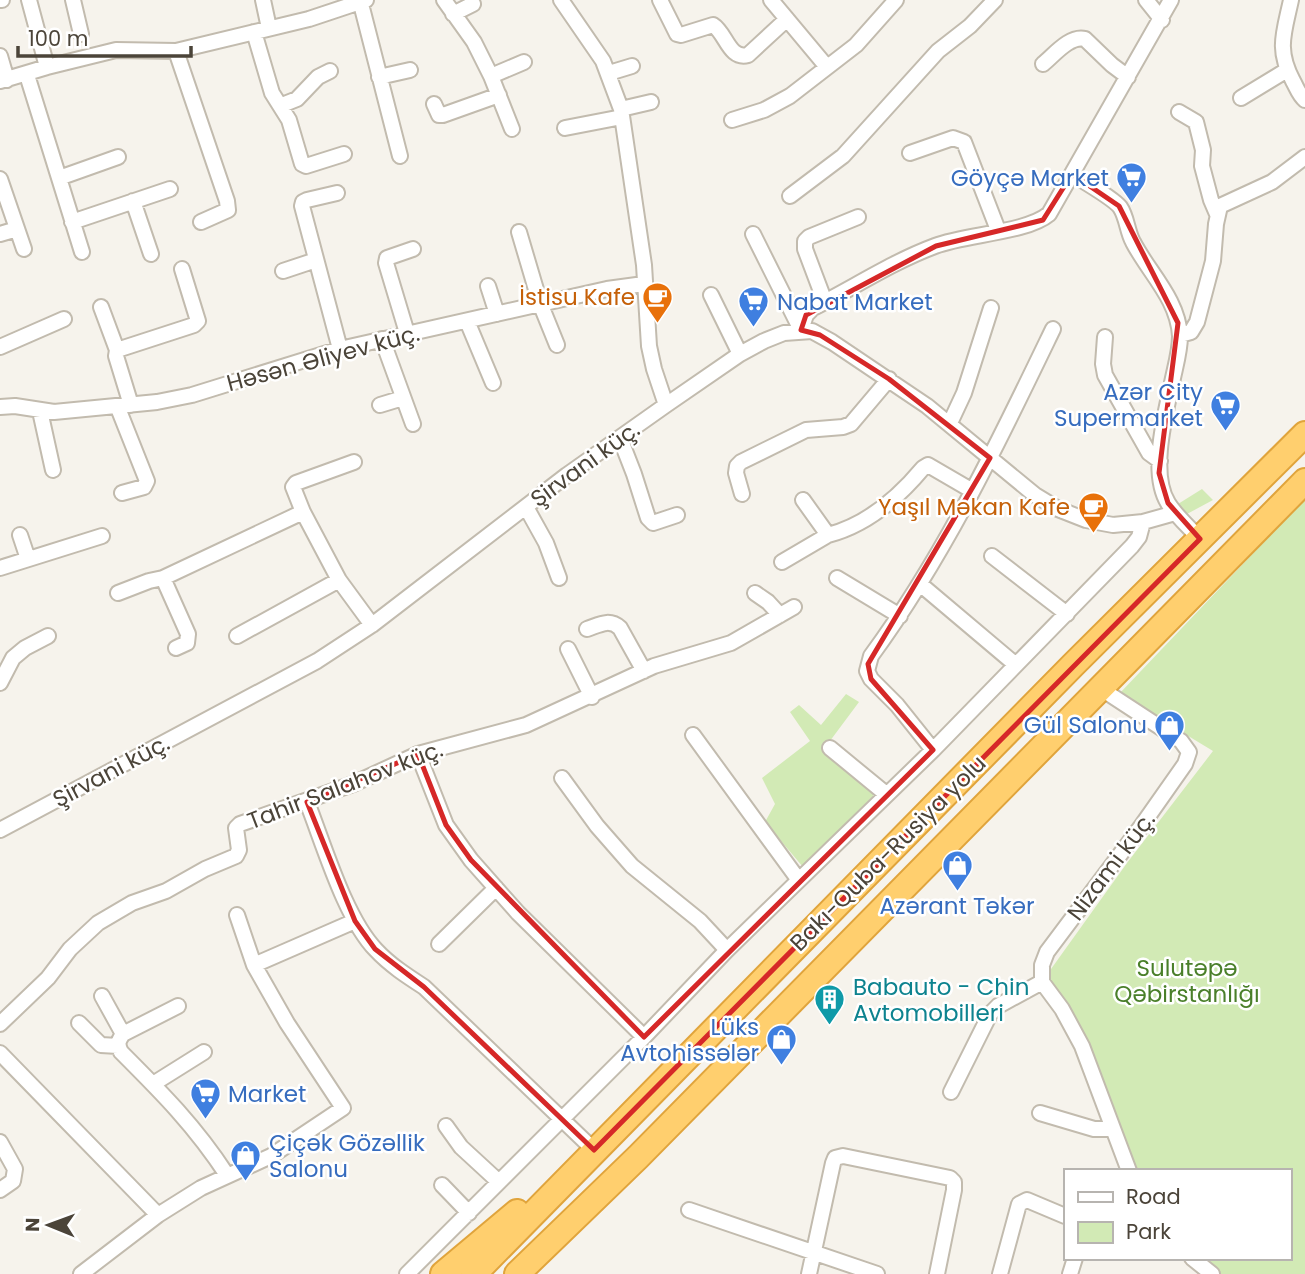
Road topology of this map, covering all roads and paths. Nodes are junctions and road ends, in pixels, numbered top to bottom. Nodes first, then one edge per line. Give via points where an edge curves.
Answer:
1 (29, 0) edge
2 (73, 0) edge
3 (263, 0) edge
4 (443, 0) edge
5 (561, 0) edge
6 (660, 0) edge
7 (771, 0) edge
8 (996, 0) edge
9 (1146, 0) edge
10 (1171, 0) edge
11 (1291, 0) edge
12 (362, 1) edge
13 (893, 1) edge
14 (473, 4) dead end
15 (453, 14) junction
16 (787, 19) junction
17 (1161, 20) junction
18 (269, 28) junction
19 (254, 32) junction
20 (81, 34) dead end
21 (176, 51) junction
22 (0, 56) edge
23 (524, 62) dead end
24 (1043, 64) dead end
25 (632, 66) dead end
26 (47, 67) junction
27 (827, 67) junction
28 (410, 70) dead end
29 (1287, 70) junction
30 (330, 71) dead end
31 (609, 74) junction
32 (27, 75) junction
33 (491, 76) junction
34 (379, 77) junction
35 (1128, 77) junction
36 (4, 81) edge
37 (499, 95) junction
38 (1241, 98) dead end
39 (1305, 100) edge
40 (651, 102) dead end
41 (435, 103) dead end
42 (282, 105) junction
43 (1179, 112) dead end
44 (621, 113) junction
45 (732, 120) dead end
46 (565, 128) dead end
47 (512, 129) dead end
48 (910, 153) dead end
49 (344, 154) dead end
50 (400, 156) dead end
51 (118, 157) dead end
52 (1305, 157) edge
53 (1072, 174) junction
54 (0, 178) edge
55 (59, 178) junction
56 (170, 189) dead end
57 (337, 193) dead end
58 (790, 196) dead end
59 (133, 201) junction
60 (1217, 214) junction
61 (858, 217) dead end
62 (72, 222) junction
63 (201, 222) dead end
64 (17, 229) junction
65 (998, 230) junction
66 (519, 232) dead end
67 (0, 234) edge
68 (753, 234) dead end
69 (24, 249) dead end
70 (413, 250) dead end
71 (82, 252) dead end
72 (151, 254) dead end
73 (316, 260) junction
74 (182, 270) dead end
75 (283, 271) dead end
76 (644, 284) junction
77 (488, 286) dead end
78 (711, 295) dead end
79 (825, 302) junction
80 (540, 303) junction
81 (101, 307) dead end
82 (991, 308) dead end
83 (497, 314) junction
84 (64, 320) dead end
85 (467, 321) junction
86 (1054, 328) dead end
87 (801, 330) junction
88 (407, 333) junction
89 (1180, 335) junction
90 (1105, 337) dead end
91 (382, 339) junction
92 (557, 345) dead end
93 (0, 347) edge
94 (340, 348) junction
95 (117, 350) junction
96 (740, 354) junction
97 (889, 379) junction
98 (493, 383) dead end
99 (403, 398) junction
100 (666, 404) junction
101 (380, 405) dead end
102 (125, 406) junction
103 (0, 407) edge
104 (40, 411) junction
105 (950, 423) junction
106 (412, 424) dead end
107 (1305, 434) edge
108 (620, 438) junction
109 (990, 458) junction
110 (1160, 461) junction
111 (355, 462) dead end
112 (53, 471) dead end
113 (1305, 481) edge
114 (971, 490) junction
115 (122, 493) dead end
116 (742, 494) dead end
117 (803, 500) dead end
118 (526, 507) junction
119 (303, 512) junction
120 (1175, 513) junction
121 (677, 515) dead end
122 (1143, 522) junction
123 (20, 535) dead end
124 (102, 536) dead end
125 (828, 536) junction
126 (1200, 539) junction
127 (992, 556) dead end
128 (28, 559) junction
129 (782, 562) dead end
130 (0, 568) edge
131 (559, 578) dead end
132 (836, 578) dead end
133 (339, 580) junction
134 (164, 581) junction
135 (920, 584) junction
136 (755, 593) dead end
137 (125, 596) dead end
138 (794, 607) dead end
139 (1068, 614) junction
140 (780, 615) junction
141 (900, 616) junction
142 (372, 625) junction
143 (587, 629) dead end
144 (48, 636) dead end
145 (237, 636) dead end
146 (176, 648) dead end
147 (568, 649) dead end
148 (1016, 665) junction
149 (644, 671) junction
150 (0, 683) edge
151 (1100, 688) junction
152 (592, 697) junction
153 (693, 735) dead end
154 (830, 748) dead end
155 (933, 750) junction
156 (418, 754) junction
157 (562, 778) dead end
158 (886, 794) junction
159 (307, 802) junction
160 (0, 830) edge
161 (798, 878) junction
162 (496, 888) junction
163 (237, 915) dead end
164 (355, 921) junction
165 (439, 944) dead end
166 (727, 950) junction
167 (254, 965) junction
168 (1042, 982) junction
169 (102, 996) dead end
170 (178, 1006) dead end
171 (79, 1023) dead end
172 (0, 1024) edge
173 (644, 1037) junction
174 (120, 1040) junction
175 (204, 1052) dead end
176 (0, 1053) edge
177 (153, 1084) junction
178 (951, 1092) dead end
179 (1040, 1113) dead end
180 (562, 1119) junction
181 (446, 1126) dead end
182 (1112, 1129) junction
183 (0, 1142) edge
184 (594, 1150) junction
185 (1125, 1169) edge
186 (227, 1175) junction
187 (619, 1176) junction
188 (499, 1182) junction
189 (442, 1185) dead end
190 (0, 1190) edge
191 (689, 1210) dead end
192 (469, 1213) junction
193 (158, 1215) junction
194 (1064, 1216) edge
195 (814, 1254) junction
196 (1194, 1260) edge
197 (81, 1274) edge
198 (407, 1274) edge
199 (443, 1274) edge
200 (474, 1274) edge
201 (517, 1274) edge
202 (537, 1274) edge
203 (809, 1274) edge
204 (877, 1274) edge
205 (937, 1274) edge
206 (1000, 1274) edge
207 (1212, 1274) edge

1 - 26 street
2 - 20 street
3 - 18 street
4 - 15 street
5 - 31 street
6 - 16 street via 677,34 713,25 741,57
7 - 16 street
8 - 58 street via 938,51 843,156
9 - 17 street
10 - 17 street
11 - 29 street via 1281,42
12 - 18 street
12 - 34 street
13 - 27 street via 856,45
14 - 15 street
15 - 33 street
16 - 27 street
17 - 35 street
18 - 19 street
19 - 21 street
19 - 42 street via 272,93
21 - 26 street via 126,49
21 - 63 street via 227,201 225,213
22 - 36 street
23 - 33 street
24 - 35 street via 1079,37
25 - 31 street
26 - 32 street
27 - 45 street via 790,96
28 - 34 street
29 - 38 street
29 - 39 street
30 - 42 street
31 - 44 street
32 - 36 street
32 - 55 street
33 - 37 street
34 - 50 street
35 - 53 street
37 - 41 street via 443,115
37 - 47 street
40 - 44 street
42 - 49 street via 302,164
43 - 60 street via 1196,122 1202,166
44 - 46 street
44 - 76 street
48 - 65 street via 953,138 964,142
51 - 55 street
52 - 60 street via 1272,182 1220,206
53 - 65 street via 1043,220
53 - 89 street via 1119,206 1135,247 1173,309
54 - 64 street
55 - 62 street
56 - 59 street
57 - 73 street via 303,202
59 - 62 street
59 - 72 street
60 - 89 street via 1213,261 1197,322 1191,331
61 - 79 street via 805,241
62 - 71 street
64 - 67 street
64 - 69 street
65 - 79 street via 907,258
66 - 80 street
68 - 87 street
70 - 88 street via 386,262
73 - 75 street
73 - 94 street
74 - 95 street via 198,321
76 - 80 street, Həsən Əliyev küç.
76 - 100 street via 649,346
77 - 83 street
78 - 96 street
79 - 87 street via 808,312
80 - 83 street, Həsən Əliyev küç.
80 - 92 street
81 - 95 street
82 - 105 street
83 - 85 street, Həsən Əliyev küç.
84 - 93 street
85 - 88 street, Həsən Əliyev küç.
85 - 98 street
86 - 109 street
87 - 96 street, Şirvani küç.
87 - 97 street via 820,335
88 - 91 street, Həsən Əliyev küç.
89 - 110 street
90 - 110 street via 1105,375 1149,453
91 - 94 street, Həsən Əliyev küç.
91 - 99 street
94 - 102 street, Həsən Əliyev küç. via 191,395
95 - 102 street
96 - 100 street, Şirvani küç.
97 - 105 street
97 - 116 street via 851,424 806,429 741,461 736,473
99 - 101 street
99 - 106 street
100 - 108 street, Şirvani küç.
102 - 104 street, Həsən Əliyev küç.
102 - 115 street via 147,481 144,487
103 - 104 street, Həsən Əliyev küç.
104 - 112 street
105 - 109 street
107 - 126 highway, Bakı-Quba-Rusiya yolu
108 - 118 street, Şirvani küç.
108 - 121 street via 648,518 653,523
109 - 114 street
109 - 122 street via 1058,509 1101,524
110 - 120 street via 1163,493
111 - 119 street via 296,483 293,487
113 - 151 highway, Bakı-Quba-Rusiya yolu
114 - 125 street via 928,465 876,513
114 - 135 street
117 - 125 street
118 - 131 street
118 - 142 street, Şirvani küç.
119 - 133 street
119 - 134 street
120 - 122 street
120 - 126 street
122 - 139 street via 1132,546
123 - 128 street
124 - 128 street
125 - 129 street
126 - 184 highway, Bakı-Quba-Rusiya yolu
127 - 139 street
128 - 130 street
132 - 141 street
133 - 142 street
133 - 145 street
134 - 137 street
134 - 146 street via 188,634 187,643
135 - 141 street
135 - 148 street
136 - 140 street
138 - 140 street, Tahir Salahov küç.
139 - 148 street
140 - 149 street, Tahir Salahov küç. via 731,643
141 - 155 street via 870,656 867,671
142 - 160 street, Şirvani küç. via 317,661
143 - 149 street via 614,623
144 - 150 street via 13,658
147 - 152 street
148 - 155 street
149 - 152 street, Tahir Salahov küç.
151 - 168 street, Nizami küç. via 1181,741 1189,752 1140,828 1047,952
151 - 187 highway, Bakı-Quba-Rusiya yolu
152 - 156 street, Tahir Salahov küç. via 515,729
153 - 161 street
154 - 158 street
155 - 158 street
156 - 159 street, Tahir Salahov küç.
156 - 162 street via 446,825
157 - 166 street via 632,866 700,921
158 - 161 street
159 - 164 street
159 - 172 street, Tahir Salahov küç. via 240,824 236,856 98,923
161 - 166 street
162 - 165 street
162 - 173 street
163 - 167 street
164 - 167 street
164 - 180 street via 375,949 424,987
166 - 173 street
167 - 186 street via 343,1108 271,1156
168 - 178 street via 990,1014
168 - 182 street via 1082,1046
169 - 174 street
170 - 174 street
171 - 174 street via 101,1045
173 - 180 street
174 - 177 street via 121,1052
175 - 177 street
176 - 193 street
177 - 186 street via 204,1139
179 - 182 street via 1094,1129
180 - 184 street
180 - 188 street
181 - 188 street via 461,1147
182 - 185 street
183 - 190 street via 15,1169 13,1181
184 - 199 highway
184 - 200 highway, Bakı-Quba-Rusiya yolu
186 - 193 street
187 - 201 highway, Bakı-Quba-Rusiya yolu
187 - 202 highway
188 - 192 street
189 - 192 street
191 - 195 street
192 - 198 street
193 - 197 street
194 - 206 street via 1027,1200 1019,1204
195 - 203 street
195 - 204 street
195 - 205 street via 832,1163 843,1156 954,1182
196 - 207 street

